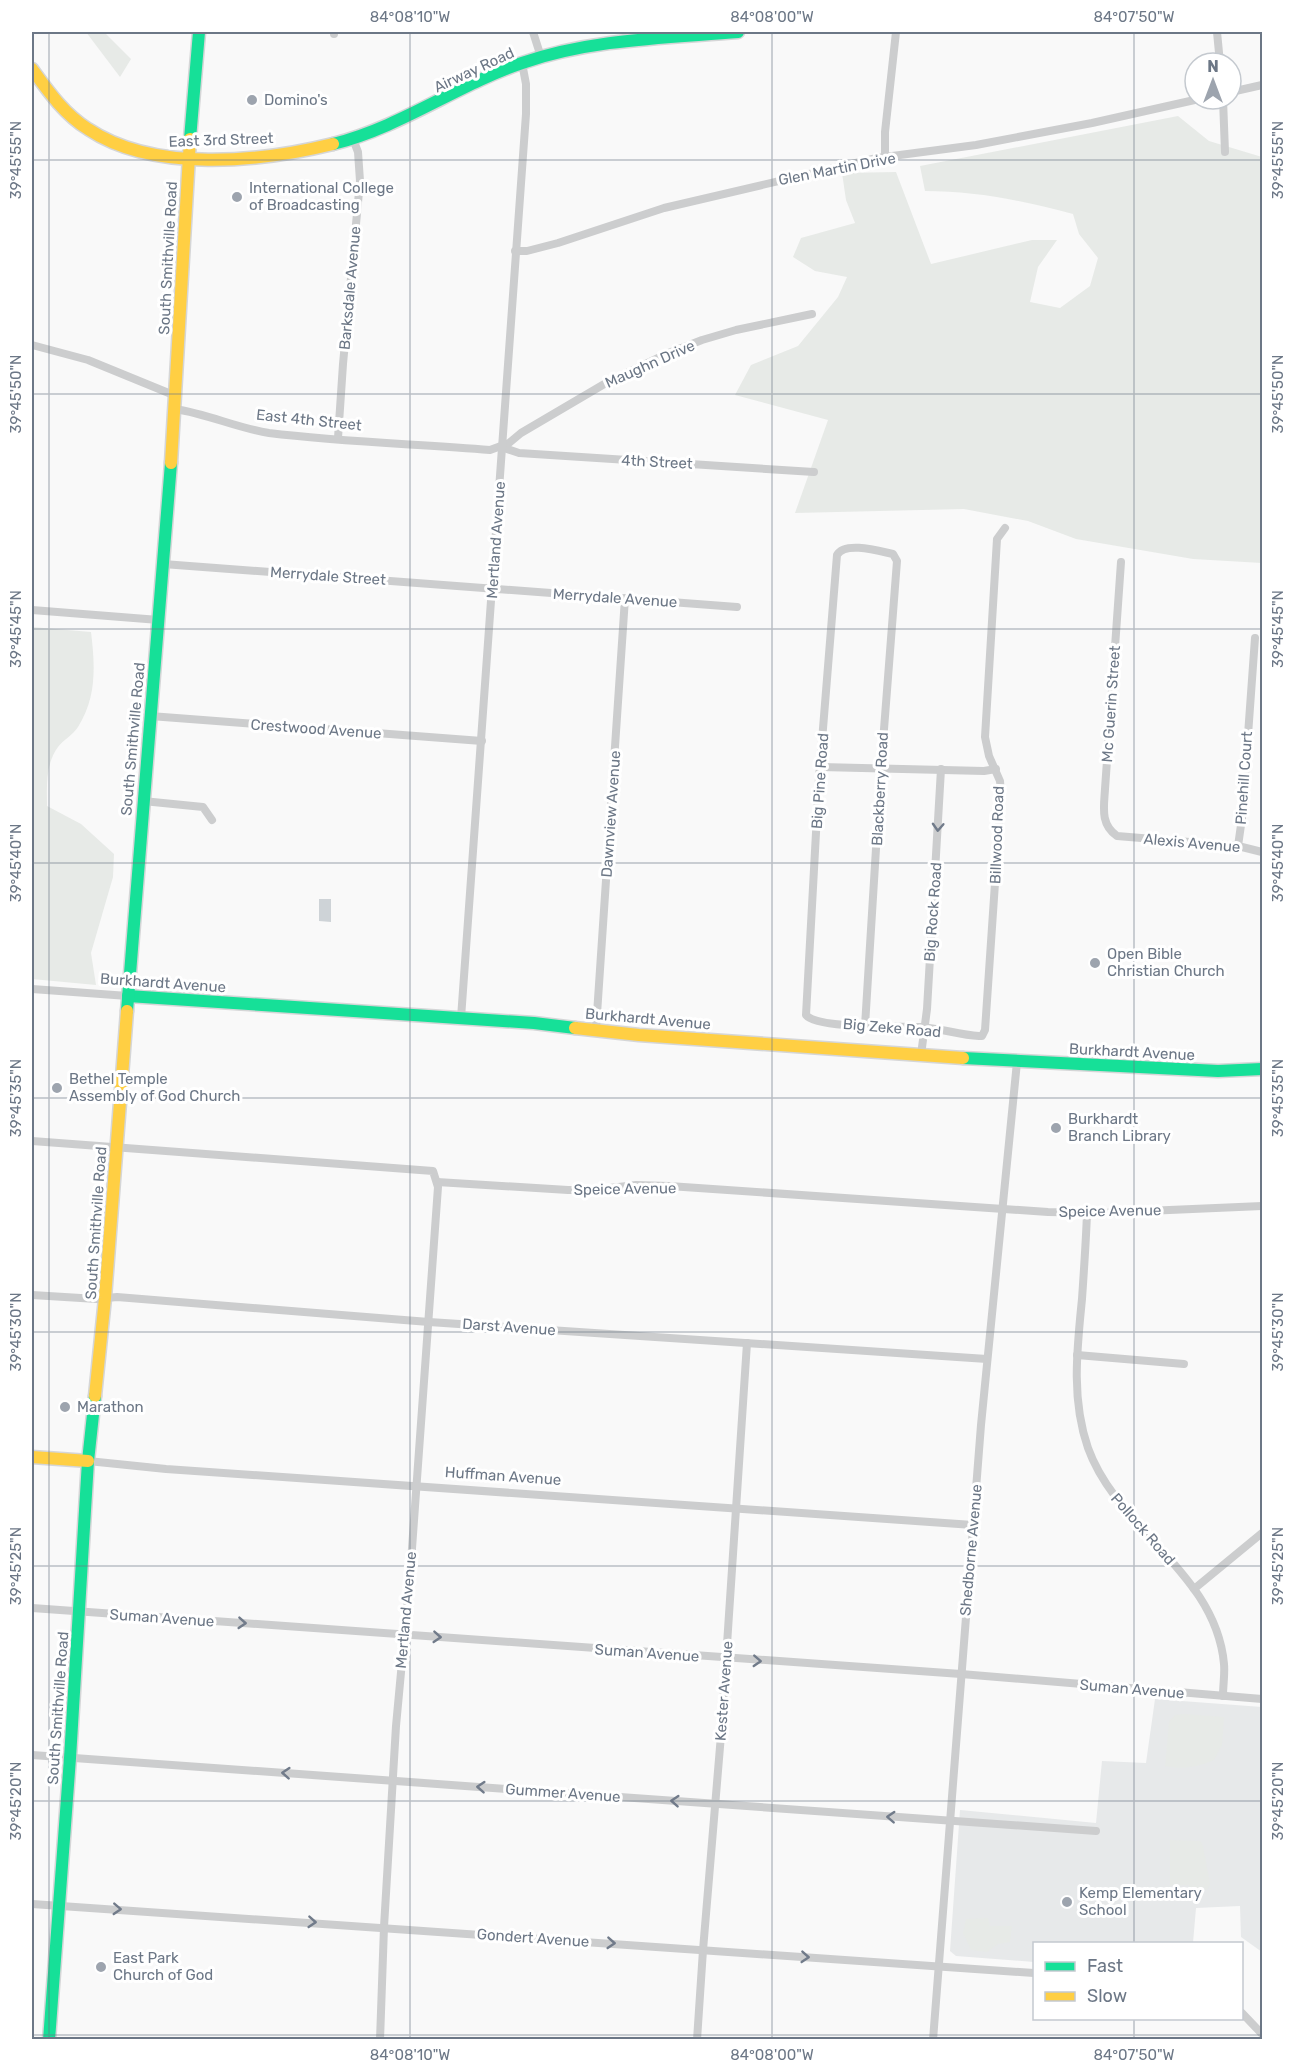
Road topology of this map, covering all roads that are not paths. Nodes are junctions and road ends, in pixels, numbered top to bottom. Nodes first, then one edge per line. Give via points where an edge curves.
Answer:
1 (199, 32) edge
2 (533, 32) edge
3 (738, 32) edge
4 (896, 32) edge
5 (1216, 32) edge
6 (1218, 51) edge
7 (541, 57) junction
8 (522, 63) junction
9 (32, 72) edge
10 (1263, 85) edge
11 (1243, 89) edge
12 (1183, 103) edge
13 (1223, 111) edge
14 (353, 139) junction
15 (300, 150) joint
16 (1225, 152) dead end
17 (885, 156) junction
18 (189, 158) junction
19 (515, 251) junction
20 (812, 314) dead end
21 (32, 345) edge
22 (176, 396) junction
23 (175, 410) junction
24 (338, 438) junction
25 (501, 447) junction
26 (814, 472) dead end
27 (1005, 528) dead end
28 (893, 554) joint
29 (1121, 562) dead end
30 (163, 564) junction
31 (493, 589) junction
32 (625, 598) junction
33 (737, 607) dead end
34 (32, 610) edge
35 (159, 620) junction
36 (1256, 638) dead end
37 (150, 716) junction
38 (482, 741) junction
39 (822, 766) junction
40 (881, 768) junction
41 (941, 769) junction
42 (996, 769) junction
43 (143, 801) junction
44 (212, 820) dead end
45 (1121, 837) joint
46 (1238, 846) junction
47 (1263, 852) edge
48 (32, 988) edge
49 (128, 996) junction
50 (806, 1015) joint
51 (461, 1018) junction
52 (865, 1026) junction
53 (925, 1028) junction
54 (596, 1029) junction
55 (979, 1036) joint
56 (921, 1055) junction
57 (1017, 1062) junction
58 (1263, 1069) edge
59 (32, 1142) edge
60 (116, 1147) junction
61 (437, 1182) junction
62 (1263, 1206) edge
63 (1002, 1210) junction
64 (1087, 1213) junction
65 (32, 1295) edge
66 (105, 1298) junction
67 (429, 1322) junction
68 (747, 1343) junction
69 (1077, 1355) junction
70 (987, 1359) junction
71 (1184, 1364) dead end
72 (32, 1457) edge
73 (88, 1461) junction
74 (417, 1485) junction
75 (736, 1508) junction
76 (973, 1525) junction
77 (1263, 1533) edge
78 (1194, 1589) junction
79 (32, 1608) edge
80 (79, 1611) junction
81 (405, 1635) junction
82 (727, 1659) junction
83 (961, 1674) junction
84 (1223, 1696) junction
85 (1263, 1698) edge
86 (32, 1755) edge
87 (70, 1758) junction
88 (393, 1781) junction
89 (715, 1804) junction
90 (949, 1820) junction
91 (1095, 1831) dead end
92 (32, 1904) edge
93 (59, 1905) junction
94 (384, 1927) junction
95 (703, 1950) junction
96 (938, 1966) junction
97 (1033, 1973) edge
98 (1243, 2014) edge
99 (1263, 2034) edge
100 (49, 2040) edge
101 (380, 2040) edge
102 (697, 2040) edge
103 (933, 2040) edge

1 - 18 main road, South Smithville Road
2 - 7 street
3 - 7 main road, Airway Road via 599,45
4 - 17 street
5 - 6 street
7 - 8 main road, Airway Road
8 - 14 main road, Airway Road via 414,115
8 - 19 street, Mertland Avenue via 526,114
9 - 18 main road, East 3rd Street via 74,119 105,139 146,154
10 - 11 street
12 - 17 street, Glen Martin Drive via 976,145
13 - 16 street
14 - 15 main road, Airway Road
14 - 24 street, Barksdale Avenue via 360,181
15 - 18 main road, East 3rd Street
17 - 19 street, Glen Martin Drive via 663,208 558,243
18 - 22 main road, South Smithville Road
19 - 25 street, Mertland Avenue
20 - 25 street, Maughn Drive via 736,330 666,354 606,383
21 - 22 street via 88,360
22 - 23 main road
23 - 24 street, East 4th Street via 259,431
23 - 30 main road, South Smithville Road
24 - 25 street, East 4th Street via 490,450
25 - 26 street, 4th Street via 519,453
25 - 31 street, Mertland Avenue
27 - 42 street, Billwood Road via 997,539 985,737
28 - 39 street, Big Pine Road via 854,548 841,549 837,555
28 - 40 street, Blackberry Road via 897,561
29 - 45 street, Mc Guerin Street via 1104,814 1107,827
30 - 31 street, Merrydale Street
30 - 35 main road, South Smithville Road
31 - 32 street, Merrydale Avenue
31 - 38 street, Mertland Avenue
32 - 33 street, Merrydale Avenue
32 - 54 street, Dawnview Avenue
34 - 35 street
35 - 37 main road, South Smithville Road
36 - 46 street, Pinehill Court
37 - 38 street, Crestwood Avenue
37 - 43 main road, South Smithville Road
38 - 51 street, Mertland Avenue
39 - 40 street
39 - 50 street, Big Pine Road
40 - 41 street
40 - 52 street, Blackberry Road
41 - 42 street
41 -> 53 street, Big Rock Road
42 - 55 street, Billwood Road via 1001,795 985,1030
43 - 44 street via 203,807
43 - 49 main road, South Smithville Road
45 - 46 street, Alexis Avenue
46 - 47 street, Alexis Avenue
48 - 49 street, Burkhardt Avenue
49 - 51 main road, Burkhardt Avenue
49 - 60 main road, South Smithville Road
50 - 52 street, Big Zeke Road via 821,1022
51 - 54 main road, Burkhardt Avenue
52 - 53 street, Big Zeke Road
53 - 55 street, Big Zeke Road
53 - 56 street, Big Rock Road
54 - 56 main road, Burkhardt Avenue
56 - 57 main road, Burkhardt Avenue
57 - 58 main road, Burkhardt Avenue via 1218,1071
57 - 63 street, Shedborne Avenue
59 - 60 street, Speice Avenue
60 - 61 street, Speice Avenue via 433,1171
60 - 66 main road, South Smithville Road
61 - 63 street, Speice Avenue via 568,1190 669,1186
61 - 67 street, Mertland Avenue
62 - 64 street, Speice Avenue
63 - 64 street, Speice Avenue
63 - 70 street, Shedborne Avenue
64 - 69 street, Pollock Road
65 - 66 street, Darst Avenue
66 - 67 street, Darst Avenue
66 - 73 main road, South Smithville Road
67 - 68 street, Darst Avenue
67 - 74 street, Mertland Avenue
68 - 70 street, Darst Avenue
68 - 75 street, Kester Avenue
69 - 71 street
69 - 78 street, Pollock Road via 1082,1425 1097,1470 1118,1502
70 - 76 street, Shedborne Avenue
72 - 73 main road, Huffman Avenue
73 - 74 street, Huffman Avenue
73 - 80 main road, South Smithville Road
74 - 75 street, Huffman Avenue
74 - 81 street, Mertland Avenue
75 - 76 street, Huffman Avenue
75 - 82 street, Kester Avenue
76 - 83 street, Shedborne Avenue
77 - 78 street
78 - 84 street, Pollock Road via 1208,1612 1220,1646
79 - 80 street, Suman Avenue
80 -> 81 street, Suman Avenue
80 - 87 main road, South Smithville Road
81 -> 82 street, Suman Avenue
81 - 88 street, Mertland Avenue
82 -> 83 street, Suman Avenue
82 - 89 street, Kester Avenue
83 - 84 street, Suman Avenue
83 - 90 street, Shedborne Avenue
84 - 85 street, Suman Avenue
86 - 87 street, Gummer Avenue
88 -> 87 street, Gummer Avenue
87 - 93 main road, South Smithville Road
89 -> 88 street, Gummer Avenue
88 - 94 street, Mertland Avenue
90 -> 89 street, Gummer Avenue
89 - 95 street, Kester Avenue
90 - 91 street, Gummer Avenue
90 - 96 street, Shedborne Avenue
92 - 93 street, Gondert Avenue
93 -> 94 street, Gondert Avenue
93 - 100 main road, South Smithville Road
94 -> 95 street, Gondert Avenue
94 - 101 street, Mertland Avenue
95 -> 96 street, Gondert Avenue
95 - 102 street, Kester Avenue
96 - 97 street, Gondert Avenue
96 - 103 street, Shedborne Avenue
98 - 99 street

